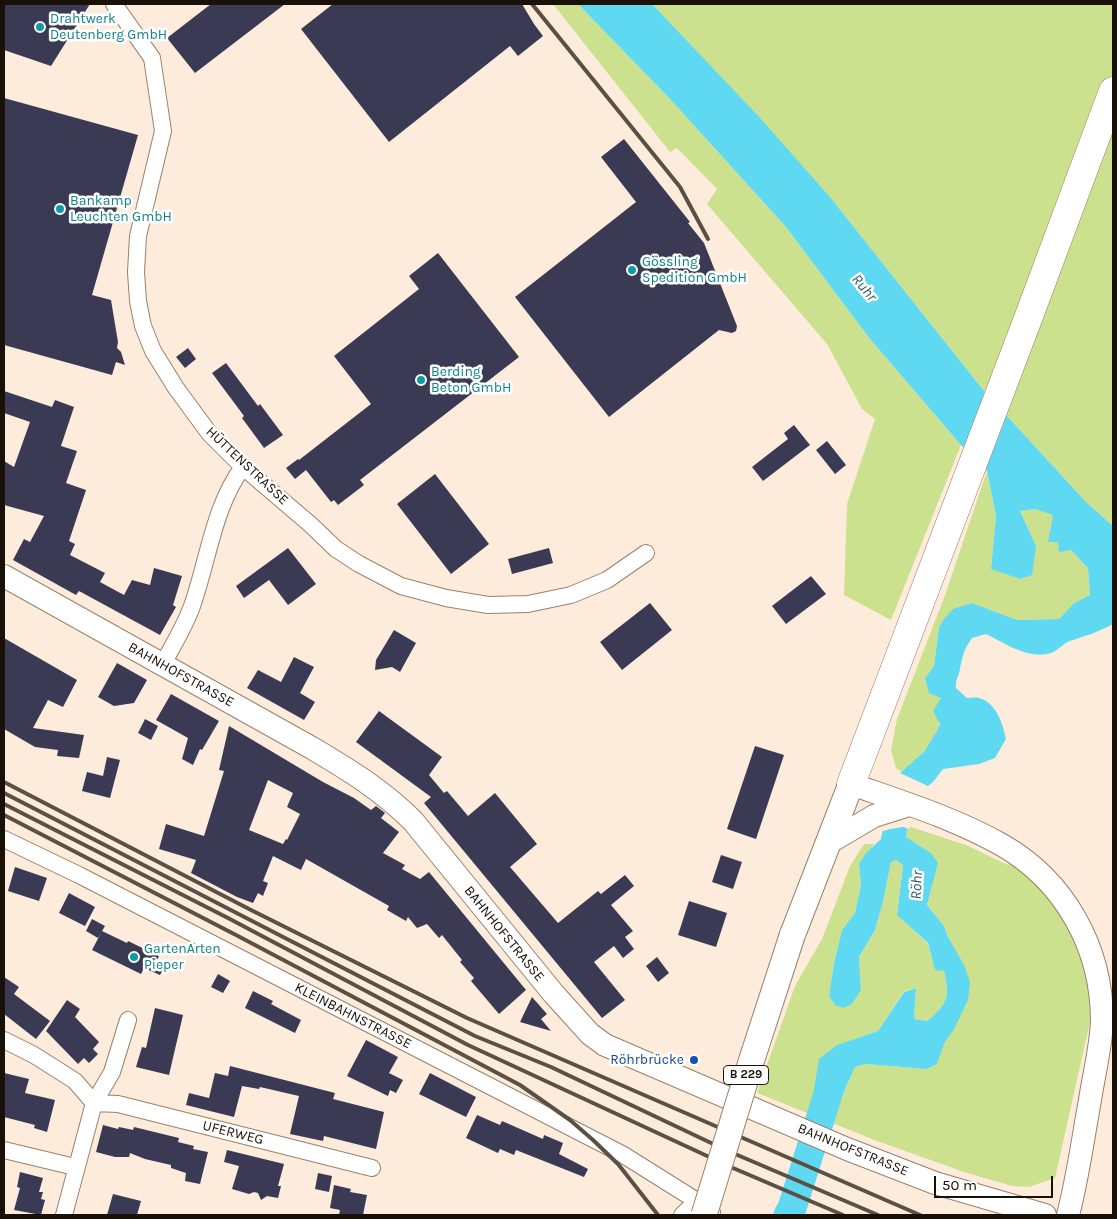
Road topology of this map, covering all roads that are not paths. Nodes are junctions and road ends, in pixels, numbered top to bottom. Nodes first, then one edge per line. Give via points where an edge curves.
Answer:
1 (114, 4) edge
2 (1113, 91) edge
3 (243, 467) junction
4 (646, 553) dead end
5 (4, 576) edge
6 (163, 664) junction
7 (851, 784) junction
8 (909, 804) junction
9 (4, 839) edge
10 (830, 842) junction
11 (128, 1020) dead end
12 (4, 1040) edge
13 (94, 1103) junction
14 (4, 1150) edge
15 (75, 1167) junction
16 (372, 1168) dead end
17 (701, 1208) edge
18 (64, 1215) edge
19 (682, 1215) edge
20 (716, 1215) edge
21 (1045, 1215) edge
22 (1068, 1215) edge

1 - 3 street, HÜTTENSTRASSE via 152,58 163,131 138,236 136,281 143,326 153,351 176,388 209,434
2 - 7 highway
3 - 4 street, HÜTTENSTRASSE via 336,549 359,564 401,586 446,598 488,605 528,604 571,595 607,580
3 - 6 street via 232,481 224,500 191,608
5 - 6 street, BAHNHOFSTRASSE
6 - 21 street, BAHNHOFSTRASSE via 354,773 392,801 413,821 511,944 590,1034 606,1045 847,1149 935,1183
7 - 8 street
7 - 10 main road, B 229
8 - 10 street via 874,816
8 - 22 street via 957,822 1004,846 1038,872 1063,897 1083,931 1099,981 1102,1022 1079,1170
9 - 17 street, KLEINBAHNSTRASSE via 622,1154
10 - 17 main road, B 229, bridge via 792,936
11 - 13 street via 112,1072
12 - 13 street via 34,1054 74,1081
13 - 15 street
13 - 16 street, UFERWEG via 118,1104
14 - 15 street
15 - 18 street
17 - 19 street
17 - 20 street, KLEINBAHNSTRASSE

